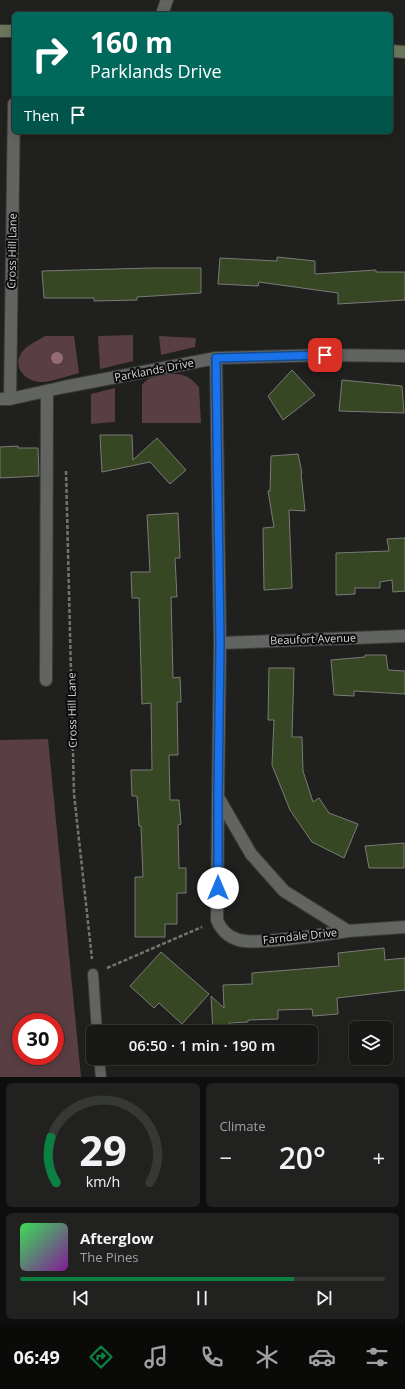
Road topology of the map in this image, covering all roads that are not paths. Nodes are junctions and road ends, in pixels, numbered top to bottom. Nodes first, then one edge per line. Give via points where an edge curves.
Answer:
1 (167, 0) edge
2 (163, 12) edge
3 (0, 31) edge
4 (12, 31) edge
5 (393, 51) edge
6 (405, 52) edge
7 (13, 134) edge
8 (405, 356) edge
9 (216, 358) junction
10 (48, 392) junction
11 (5, 399) edge
12 (405, 636) edge
13 (220, 643) junction
14 (46, 680) dead end
15 (218, 796) junction
16 (405, 928) edge
17 (348, 931) junction
18 (94, 974) road end
19 (97, 1025) edge
20 (100, 1065) edge
21 (101, 1077) edge

1 - 2 street
3 - 4 street
5 - 6 street
7 - 11 street, Cross Hill Lane
8 - 9 street, Parklands Drive
9 - 10 street, Parklands Drive
9 - 13 street
10 - 11 street, Parklands Drive
10 - 14 street
12 - 13 street, Beaufort Avenue
13 - 15 street
15 - 17 street, Farndale Drive via 251,854 284,891
15 - 17 street, Farndale Drive via 217,920 227,935 236,940 253,941 295,939
16 - 17 street, Farndale Drive
18 - 19 lane
20 - 21 lane

